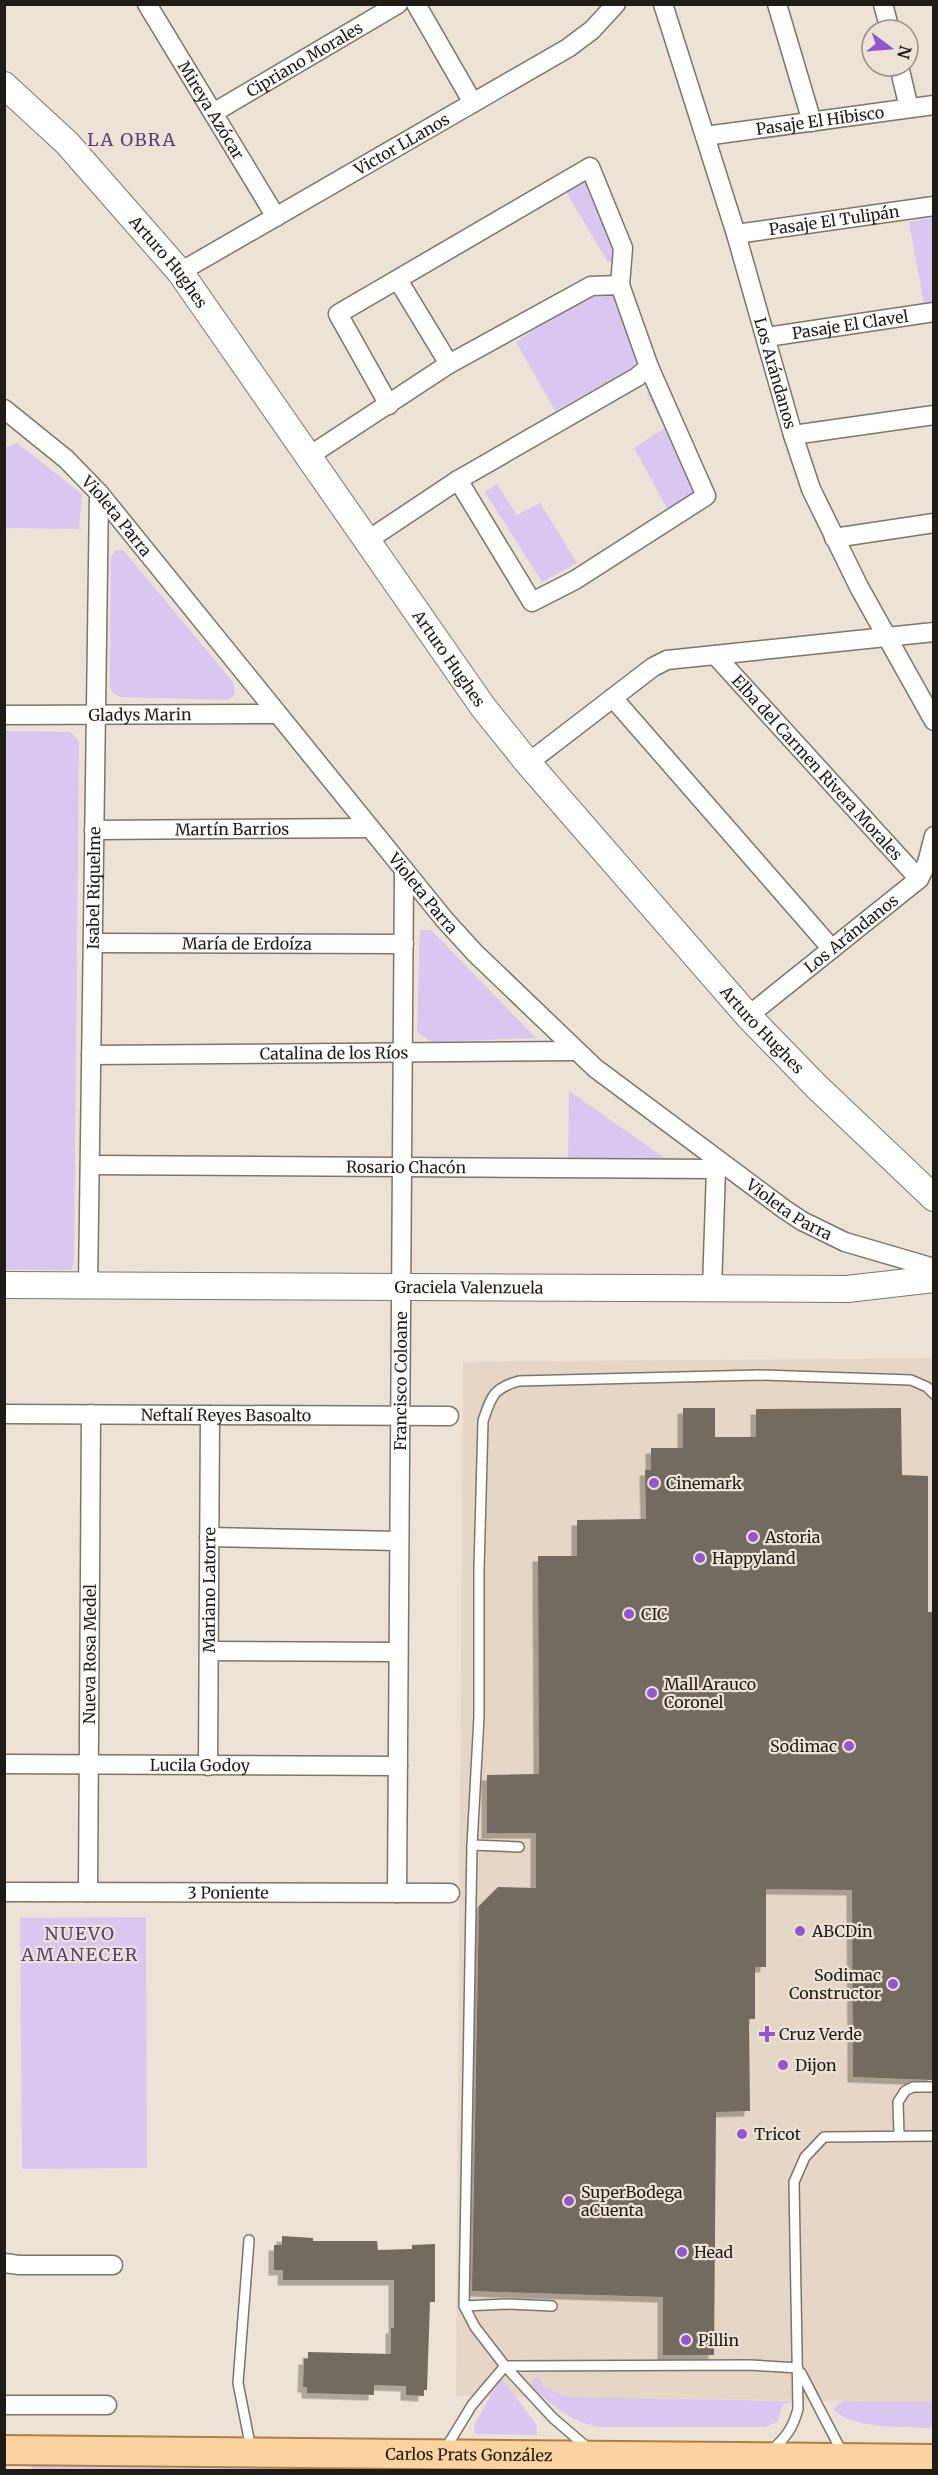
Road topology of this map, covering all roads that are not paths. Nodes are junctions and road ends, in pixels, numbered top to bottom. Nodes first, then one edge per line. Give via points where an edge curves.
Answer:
1 (147, 4) edge
2 (398, 4) edge
3 (416, 4) edge
4 (616, 4) edge
5 (663, 4) edge
6 (777, 4) edge
7 (902, 78) edge
8 (4, 85) edge
9 (473, 103) junction
10 (933, 105) edge
11 (909, 108) junction
12 (213, 113) junction
13 (812, 122) junction
14 (705, 136) junction
15 (933, 206) edge
16 (276, 217) junction
17 (736, 234) junction
18 (180, 272) junction
19 (398, 280) junction
20 (620, 285) junction
21 (933, 312) edge
22 (766, 337) junction
23 (448, 364) junction
24 (649, 367) junction
25 (389, 405) junction
26 (4, 409) edge
27 (933, 415) edge
28 (793, 435) junction
29 (309, 456) junction
30 (458, 480) junction
31 (99, 493) junction
32 (933, 523) edge
33 (834, 538) junction
34 (368, 540) junction
35 (933, 632) edge
36 (887, 639) junction
37 (715, 655) junction
38 (613, 698) junction
39 (96, 714) junction
40 (277, 714) junction
41 (4, 715) edge
42 (933, 721) edge
43 (528, 763) junction
44 (370, 828) junction
45 (94, 830) junction
46 (933, 836) edge
47 (404, 871) junction
48 (918, 879) junction
49 (93, 943) junction
50 (404, 944) junction
51 (831, 949) junction
52 (748, 1016) junction
53 (576, 1051) junction
54 (403, 1053) junction
55 (91, 1055) junction
56 (90, 1165) junction
57 (718, 1166) junction
58 (402, 1167) junction
59 (933, 1198) edge
60 (933, 1268) edge
61 (933, 1279) edge
62 (4, 1285) edge
63 (88, 1286) junction
64 (401, 1287) junction
65 (712, 1289) junction
66 (933, 1394) edge
67 (4, 1414) edge
68 (91, 1414) junction
69 (210, 1415) junction
70 (400, 1415) junction
71 (449, 1416) dead end
72 (209, 1537) junction
73 (399, 1540) junction
74 (209, 1651) junction
75 (398, 1652) junction
76 (4, 1764) edge
77 (89, 1765) junction
78 (208, 1766) junction
79 (398, 1766) junction
80 (472, 1845) junction
81 (519, 1847) dead end
82 (4, 1892) edge
83 (88, 1892) junction
84 (397, 1893) junction
85 (450, 1893) dead end
86 (933, 2087) edge
87 (899, 2135) junction
88 (933, 2136) edge
89 (249, 2240) dead end
90 (4, 2263) edge
91 (113, 2265) dead end
92 (464, 2306) junction
93 (552, 2306) dead end
94 (505, 2366) junction
95 (798, 2368) junction
96 (4, 2405) edge
97 (107, 2406) dead end
98 (4, 2450) edge
99 (252, 2452) junction
100 (443, 2454) junction
101 (596, 2454) junction
102 (765, 2456) junction
103 (844, 2457) junction
104 (933, 2459) edge

1 - 12 street, Mireya Azócar
2 - 12 street, Cipriano Morales
3 - 9 street
4 - 9 street, Victor LLanos via 568,48
5 - 14 street, Los Arándanos
6 - 13 street
7 - 11 street
8 - 18 street, Arturo Hughes via 82,159
9 - 16 street, Victor LLanos
10 - 11 street, Pasaje El Hibisco
11 - 13 street, Pasaje El Hibisco
12 - 16 street, Mireya Azócar
13 - 14 street, Pasaje El Hibisco
14 - 17 street, Los Arándanos
15 - 17 street, Pasaje El Tulipán
16 - 18 street, Victor LLanos
17 - 22 street, Los Arándanos
18 - 29 street, Arturo Hughes
19 - 20 street via 590,167 623,248
19 - 23 street
19 - 25 street via 338,314
20 - 23 street via 591,286
20 - 24 street
21 - 22 street, Pasaje El Clavel
22 - 28 street, Los Arándanos
23 - 25 street
24 - 30 street
24 - 30 street via 706,496 574,580 532,602
25 - 29 street
26 - 31 street, Violeta Parra via 66,459
27 - 28 street
28 - 33 street, Los Arándanos via 811,489
29 - 34 street, Arturo Hughes
30 - 34 street
31 - 39 street, Isabel Riquelme
31 - 40 street, Violeta Parra
32 - 33 street
33 - 36 street, Los Arándanos
34 - 43 street, Arturo Hughes via 483,707
35 - 36 street
36 - 37 street
36 - 42 street, Los Arándanos
37 - 38 street via 660,663
37 - 48 street, Elba del Carmen Rivera Morales
38 - 43 street
38 - 51 street
39 - 40 street, Gladys Marin
39 - 41 street, Gladys Marin
39 - 45 street, Isabel Riquelme
40 - 44 street, Violeta Parra
43 - 52 street, Arturo Hughes
44 - 45 street, Martín Barrios
44 - 47 street, Violeta Parra
45 - 49 street, Isabel Riquelme
46 - 48 street, Los Arándanos via 927,863
47 - 50 street, Francisco Coloane
47 - 53 street, Violeta Parra via 475,953
48 - 51 street, Los Arándanos
49 - 50 street, María de Erdoíza
49 - 55 street, Isabel Riquelme
50 - 54 street, Francisco Coloane
51 - 52 street, Los Arándanos
52 - 59 street, Arturo Hughes
53 - 54 street, Catalina de los Ríos
53 - 57 street, Violeta Parra
54 - 55 street, Catalina de los Ríos
54 - 58 street, Francisco Coloane
55 - 56 street, Isabel Riquelme
56 - 58 street, Rosario Chacón
56 - 63 street, Isabel Riquelme
57 - 58 street, Rosario Chacón
57 - 60 street, Violeta Parra via 825,1233
57 - 65 street
58 - 64 street, Francisco Coloane
61 - 65 street, Graciela Valenzuela via 848,1289
62 - 63 street, Graciela Valenzuela
63 - 64 street, Graciela Valenzuela
64 - 65 street, Graciela Valenzuela
64 - 70 street, Francisco Coloane
66 - 80 lane via 911,1380 759,1376 519,1381 502,1386 490,1399 483,1421 479,1717
67 - 68 street, Neftalí Reyes Basoalto
68 - 69 street, Neftalí Reyes Basoalto
68 - 77 street, Nueva Rosa Medel
69 - 70 street, Neftalí Reyes Basoalto
69 - 72 street, Mariano Latorre
70 - 71 street, Neftalí Reyes Basoalto
70 - 73 street, Francisco Coloane
72 - 73 street
72 - 74 street, Mariano Latorre
73 - 75 street, Francisco Coloane
74 - 75 street
74 - 78 street, Mariano Latorre
75 - 79 street, Francisco Coloane
76 - 77 street, Lucila Godoy
77 - 78 street, Lucila Godoy
77 - 83 street, Nueva Rosa Medel
78 - 79 street, Lucila Godoy
79 - 84 street, Francisco Coloane
80 - 81 lane
80 - 92 lane
82 - 83 street, 3 Poniente
83 - 84 street, 3 Poniente
84 - 85 street, 3 Poniente
86 - 87 lane via 905,2091 898,2102
87 - 88 lane
87 - 95 lane via 824,2137 805,2157 794,2182
89 - 99 lane via 238,2383
90 - 91 street
92 - 93 lane
92 - 94 lane
94 - 95 lane
94 - 100 lane via 472,2405
94 - 101 lane via 553,2418
95 - 102 lane via 795,2423 788,2436
95 - 103 lane
96 - 97 street
98 - 99 main road, Carlos Prats González
99 - 100 main road, Carlos Prats González
100 - 101 main road, Carlos Prats González
101 - 102 main road, Carlos Prats González
102 - 103 main road, Carlos Prats González
103 - 104 main road, Carlos Prats González

